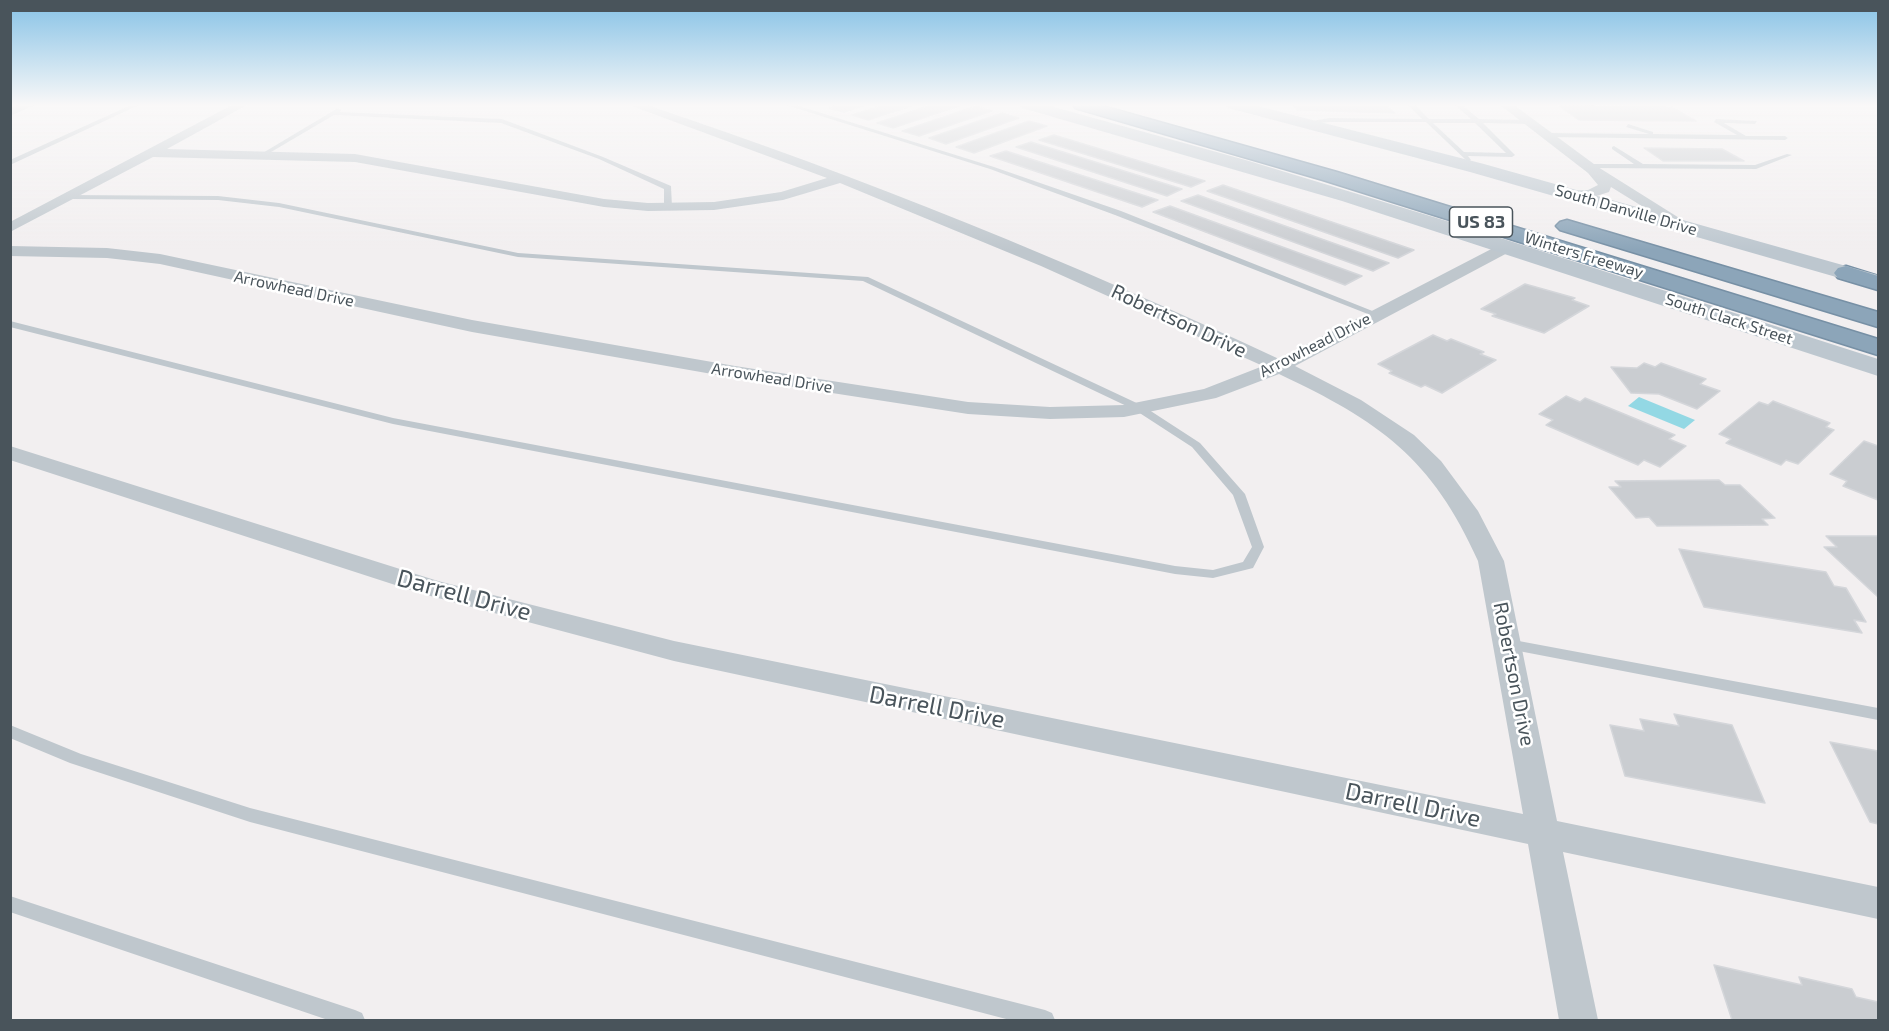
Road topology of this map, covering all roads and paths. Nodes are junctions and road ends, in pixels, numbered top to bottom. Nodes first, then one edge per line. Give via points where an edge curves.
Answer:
1 (31, 153) edge
2 (151, 153) edge
3 (164, 153) edge
4 (588, 153) edge
5 (771, 153) edge
6 (944, 153) edge
7 (1199, 153) edge
8 (1250, 153) edge
9 (1319, 153) edge
10 (1420, 153) edge
11 (1510, 153) edge
12 (1570, 153) edge
13 (1622, 153) edge
14 (264, 154) joint
15 (1463, 154) joint
16 (1789, 155) dead end
17 (10, 163) edge
18 (1641, 166) junction
19 (1372, 168) dead end
20 (1477, 168) junction
21 (1589, 168) junction
22 (841, 178) junction
23 (1569, 194) junction
24 (69, 197) junction
25 (668, 207) junction
26 (1551, 220) dead end
27 (1684, 226) junction
28 (10, 228) edge
29 (1507, 247) junction
30 (10, 251) edge
31 (1542, 258) junction
32 (1846, 273) joint
33 (1878, 283) edge
34 (1376, 314) junction
35 (1878, 320) edge
36 (10, 324) edge
37 (1878, 347) edge
38 (1878, 357) edge
39 (1279, 367) junction
40 (1878, 368) edge
41 (1139, 408) junction
42 (10, 453) edge
43 (1509, 644) junction
44 (1878, 714) edge
45 (10, 731) edge
46 (1544, 833) junction
47 (1878, 903) edge
48 (10, 904) edge
49 (355, 1020) edge
50 (1045, 1020) edge
51 (1578, 1020) edge

1 - 17 lane
2 - 24 street
3 - 14 street
4 - 25 lane via 668,188
5 - 22 street, Robertson Drive
6 - 34 lane via 1118,213
7 - 29 main road, South Clack Street
8 - 37 highway, Winters Freeway / US 83
9 - 19 highway
10 - 20 main road, South Danville Drive
11 - 15 lane
12 - 21 street
13 - 18 lane
14 - 25 street via 356,158 604,204
15 - 20 lane
16 - 18 lane via 1756,167
18 - 21 lane
20 - 23 main road, South Danville Drive
21 - 23 street via 1605,185 1604,189
21 - 27 street
22 - 25 street via 783,196 714,206
22 - 39 street, Robertson Drive via 1060,266
23 - 27 main road, South Danville Drive
24 - 28 street
24 - 41 lane via 218,198 279,205 518,255 865,279
26 - 35 highway, Winters Freeway
27 - 32 main road, South Danville Drive
29 - 31 main road, South Clack Street
29 - 34 street, Arrowhead Drive
30 - 41 street, Arrowhead Drive via 107,253 160,259 472,326 968,408 1050,412
31 - 38 highway
31 - 40 main road, South Clack Street
32 - 33 highway
34 - 39 street, Arrowhead Drive
36 - 41 lane via 393,421 1175,570 1213,574 1248,565 1258,547 1239,494 1196,445
39 - 41 street, Arrowhead Drive via 1209,394
39 - 43 street, Robertson Drive via 1359,407 1408,441 1441,476 1470,515 1491,561
42 - 46 street, Darrell Drive via 432,588 674,651
43 - 44 lane
43 - 46 street, Robertson Drive
45 - 50 lane via 76,759 250,815
46 - 47 street, Darrell Drive
46 - 51 street, Robertson Drive
48 - 49 lane

